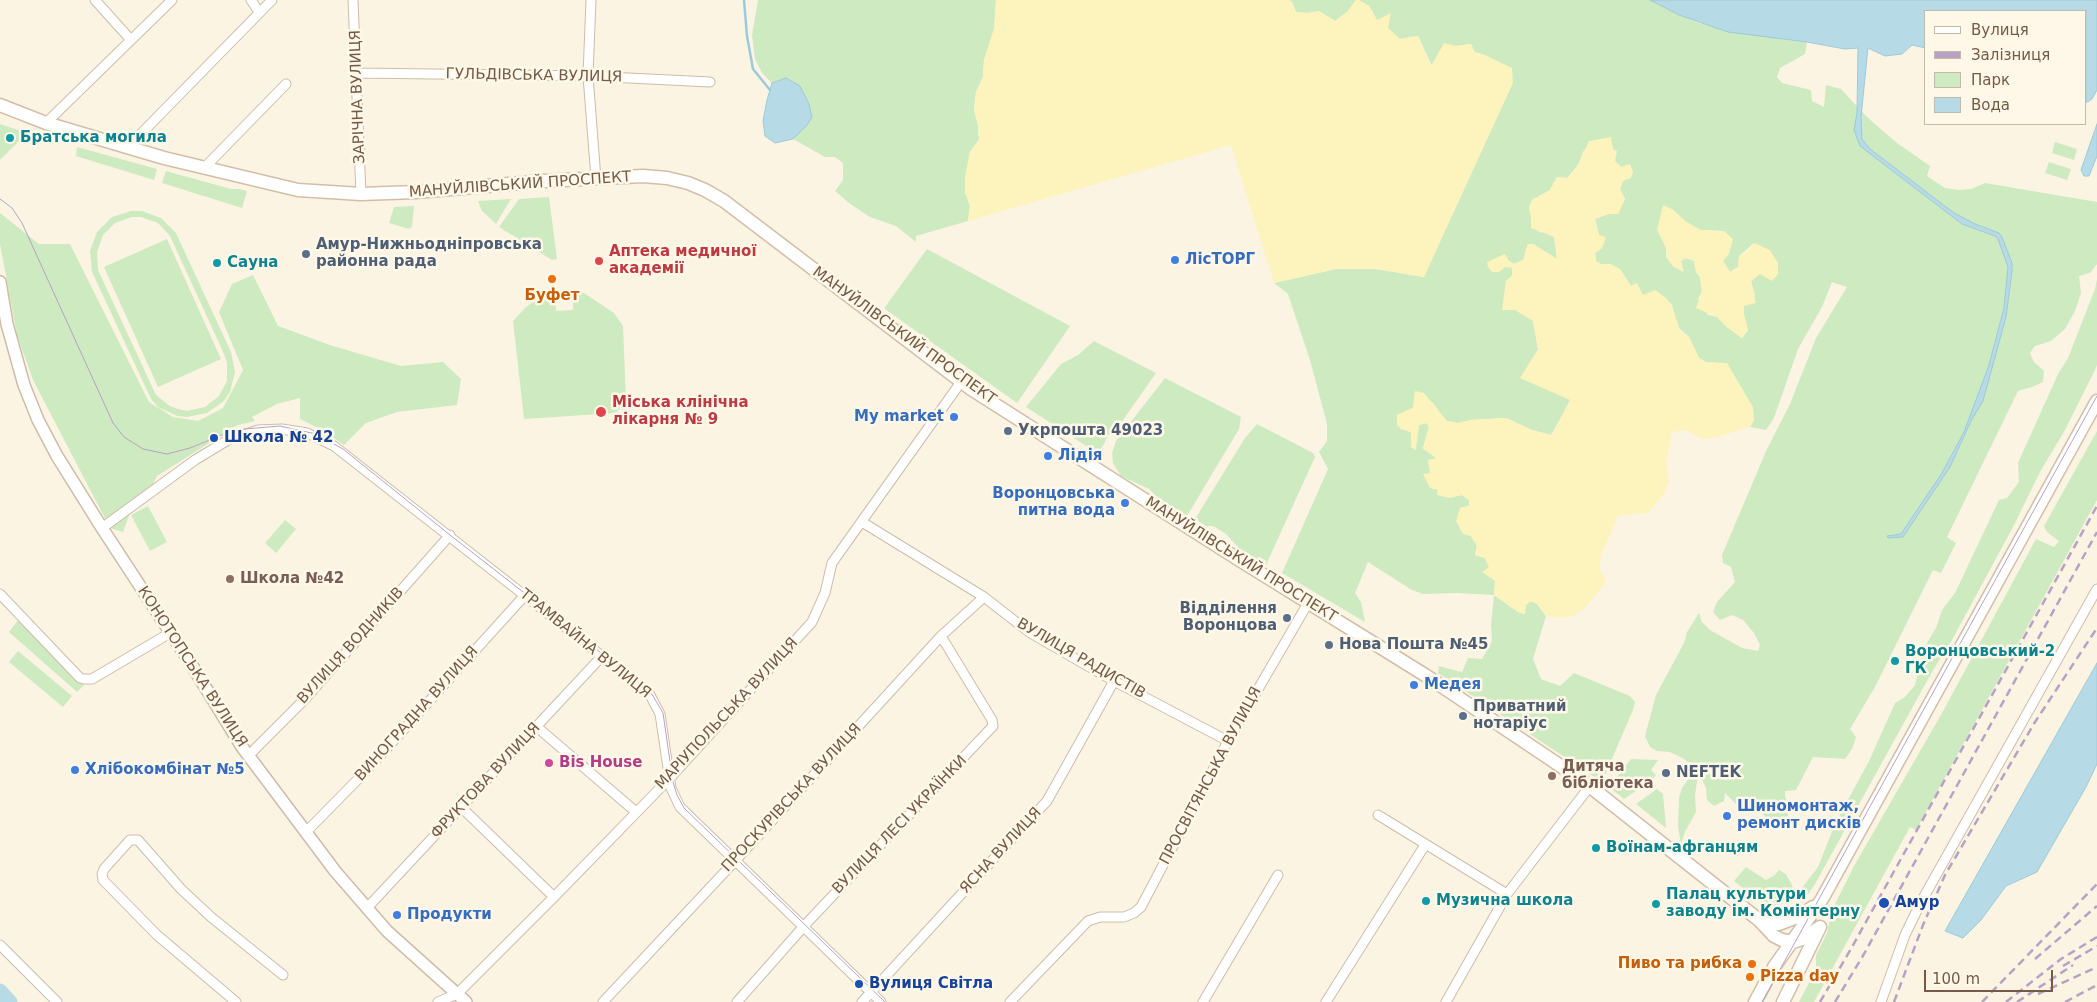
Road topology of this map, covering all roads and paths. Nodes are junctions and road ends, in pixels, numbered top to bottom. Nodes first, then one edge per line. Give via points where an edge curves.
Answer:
1 (94, 0) edge
2 (172, 0) edge
3 (251, 0) edge
4 (272, 0) edge
5 (354, 0) edge
6 (590, 0) edge
7 (259, 12) junction
8 (131, 40) junction
9 (357, 73) junction
10 (588, 76) junction
11 (710, 82) dead end
12 (286, 84) dead end
13 (0, 105) edge
14 (46, 124) junction
15 (128, 147) junction
16 (205, 168) junction
17 (596, 179) junction
18 (361, 194) junction
19 (0, 282) edge
20 (961, 382) junction
21 (2097, 401) edge
22 (862, 522) junction
23 (102, 528) junction
24 (449, 536) junction
25 (2097, 589) edge
26 (0, 594) edge
27 (525, 594) junction
28 (984, 597) junction
29 (1308, 603) junction
30 (170, 632) junction
31 (941, 636) junction
32 (603, 654) junction
33 (1114, 681) junction
34 (537, 726) junction
35 (1228, 741) junction
36 (249, 755) junction
37 (670, 778) junction
38 (1590, 786) junction
39 (461, 806) junction
40 (636, 812) junction
41 (1378, 815) dead end
42 (306, 832) junction
43 (1425, 845) junction
44 (735, 861) junction
45 (1278, 875) dead end
46 (1507, 894) junction
47 (554, 897) junction
48 (1822, 899) junction
49 (367, 908) junction
50 (1764, 922) junction
51 (803, 927) junction
52 (1820, 927) junction
53 (1774, 936) junction
54 (1793, 942) junction
55 (0, 945) edge
56 (1774, 967) junction
57 (1797, 974) junction
58 (283, 975) dead end
59 (871, 992) junction
60 (461, 998) edge
61 (57, 1002) edge
62 (236, 1002) edge
63 (438, 1002) edge
64 (603, 1002) edge
65 (737, 1002) edge
66 (862, 1002) edge
67 (881, 1002) edge
68 (1010, 1002) edge
69 (1203, 1002) edge
70 (1326, 1002) edge
71 (1446, 1002) edge
72 (1755, 1002) edge
73 (1782, 1002) edge
74 (1881, 1002) edge

1 - 8 street
2 - 8 street
3 - 7 street
4 - 7 street
5 - 9 street, ЗАРІЧНА ВУЛИЦЯ
6 - 10 street
7 - 15 street
8 - 14 street
9 - 10 street, ГУЛЬДІВСЬКА ВУЛИЦЯ
9 - 18 street, ЗАРІЧНА ВУЛИЦЯ
10 - 11 street, ГУЛЬДІВСЬКА ВУЛИЦЯ
10 - 17 street
12 - 16 street
13 - 14 main road, МАНУЙЛІВСЬКИЙ ПРОСПЕКТ
14 - 15 main road, МАНУЙЛІВСЬКИЙ ПРОСПЕКТ
15 - 16 main road, МАНУЙЛІВСЬКИЙ ПРОСПЕКТ
16 - 18 main road, МАНУЙЛІВСЬКИЙ ПРОСПЕКТ via 298,190
17 - 18 main road, МАНУЙЛІВСЬКИЙ ПРОСПЕКТ
17 - 20 main road, МАНУЙЛІВСЬКИЙ ПРОСПЕКТ via 667,178 705,190 724,201
19 - 23 street, КОНОТОПСЬКА ВУЛИЦЯ via 7,324 24,385 38,420
20 - 22 street, МАРІУПОЛЬСЬКА ВУЛИЦЯ
20 - 29 main road, МАНУЙЛІВСЬКИЙ ПРОСПЕКТ
21 - 48 main road
22 - 28 street, ВУЛИЦЯ РАДИСТІВ
22 - 37 street, МАРІУПОЛЬСЬКА ВУЛИЦЯ via 832,563 825,593 812,622
23 - 24 street, ТРАМВАЙНА ВУЛИЦЯ via 228,440 264,430 296,430 316,436 341,450
23 - 30 street, КОНОТОПСЬКА ВУЛИЦЯ
24 - 27 street, ТРАМВАЙНА ВУЛИЦЯ
24 - 36 street, ВУЛИЦЯ ВОДНИКІВ via 304,700
25 - 74 street via 1921,902 1905,935
26 - 30 street via 84,679 92,679
27 - 32 street, ТРАМВАЙНА ВУЛИЦЯ
27 - 42 street, ВИНОГРАДНА ВУЛИЦЯ
28 - 31 street, ПРОСКУРІВСЬКА ВУЛИЦЯ
28 - 33 street, ВУЛИЦЯ РАДИСТІВ via 1029,632
29 - 35 street, ПРОСВІТЯНСЬКА ВУЛИЦЯ
29 - 38 main road, МАНУЙЛІВСЬКИЙ ПРОСПЕКТ via 1508,729
30 - 36 street, КОНОТОПСЬКА ВУЛИЦЯ
31 - 44 street, ПРОСКУРІВСЬКА ВУЛИЦЯ
31 - 51 street, ВУЛИЦЯ ЛЕСІ УКРАЇНКИ via 993,726
32 - 34 street, ФРУКТОВА ВУЛИЦЯ
32 - 37 street, ТРАМВАЙНА ВУЛИЦЯ via 655,701 662,720
33 - 35 street, ВУЛИЦЯ РАДИСТІВ
33 - 59 street, ЯСНА ВУЛИЦЯ via 1047,801
34 - 39 street, ФРУКТОВА ВУЛИЦЯ
34 - 40 street
35 - 68 street, ПРОСВІТЯНСЬКА ВУЛИЦЯ via 1141,906 1124,917 1088,921
36 - 42 street, КОНОТОПСЬКА ВУЛИЦЯ
37 - 40 street, МАРІУПОЛЬСЬКА ВУЛИЦЯ
37 - 44 street, ТРАМВАЙНА ВУЛИЦЯ via 680,807
38 - 46 street
38 - 50 main road, МАНУЙЛІВСЬКИЙ ПРОСПЕКТ
39 - 47 street
39 - 49 street, ФРУКТОВА ВУЛИЦЯ
40 - 47 street, МАРІУПОЛЬСЬКА ВУЛИЦЯ
41 - 43 street
42 - 49 street, КОНОТОПСЬКА ВУЛИЦЯ
43 - 46 street
43 - 70 street
44 - 51 street, ТРАМВАЙНА ВУЛИЦЯ
44 - 64 street, ПРОСКУРІВСЬКА ВУЛИЦЯ
45 - 69 street
46 - 71 street
47 - 60 street, МАРІУПОЛЬСЬКА ВУЛИЦЯ
48 - 50 main road via 1789,922
48 - 52 main road
48 - 54 main road
49 - 60 street, КОНОТОПСЬКА ВУЛИЦЯ via 386,931
50 - 53 main road, МАНУЙЛІВСЬКИЙ ПРОСПЕКТ
50 - 54 main road via 1783,931
51 - 59 street, ТРАМВАЙНА ВУЛИЦЯ
51 - 65 street, ВУЛИЦЯ ЛЕСІ УКРАЇНКИ
52 - 54 main road
52 - 57 main road
53 - 54 main road
53 - 56 main road
54 - 56 main road
54 - 57 main road via 1798,961
55 - 61 street
56 - 72 main road
57 - 73 main road
58 - 62 street via 193,900 138,840 128,841 104,869 102,877 157,935
59 - 66 street, ЯСНА ВУЛИЦЯ
59 - 67 street, ТРАМВАЙНА ВУЛИЦЯ
60 - 63 street, МАРІУПОЛЬСЬКА ВУЛИЦЯ

